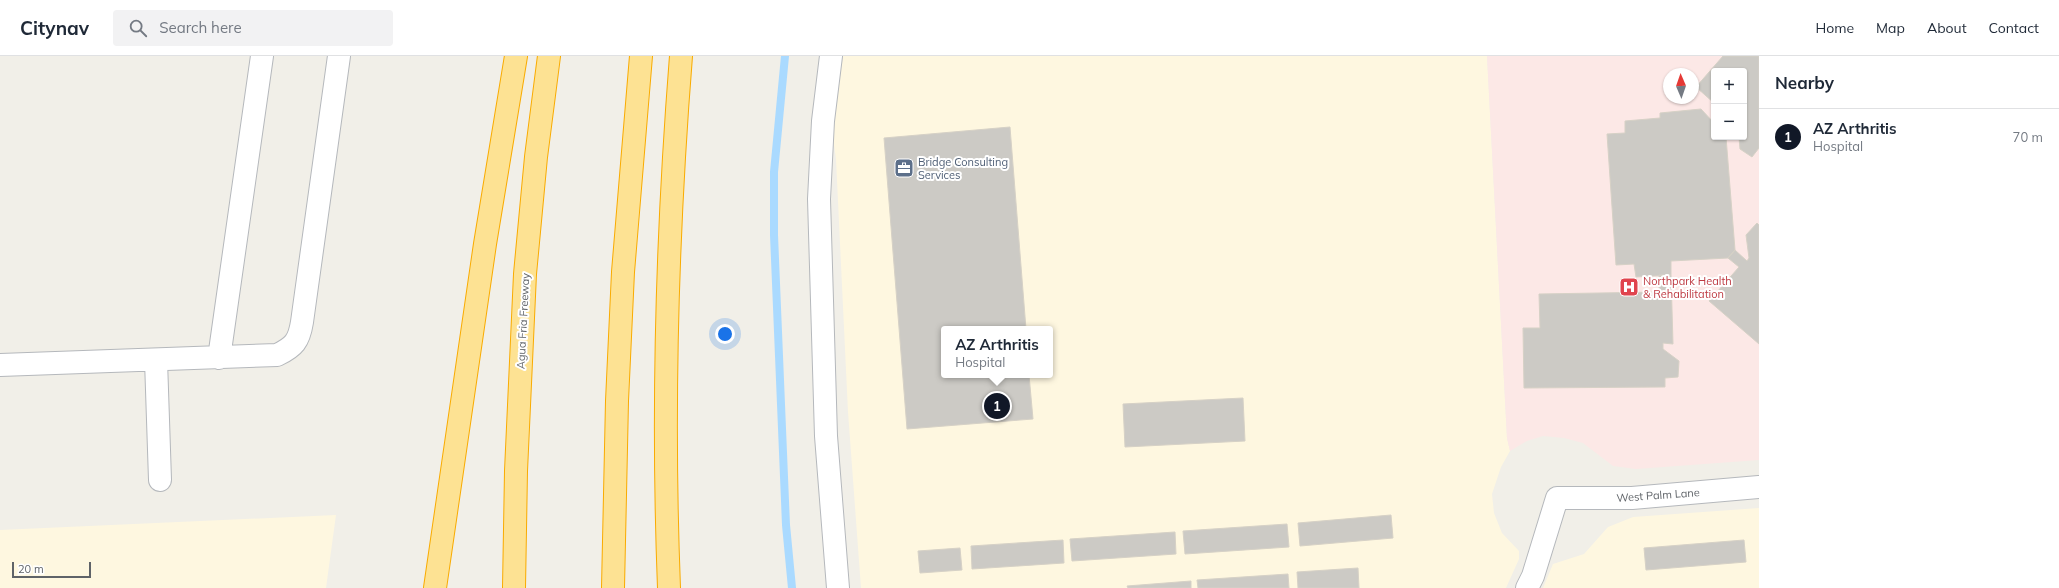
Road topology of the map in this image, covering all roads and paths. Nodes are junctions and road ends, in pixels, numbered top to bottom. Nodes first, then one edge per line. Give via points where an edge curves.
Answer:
1 (262, 56) edge
2 (339, 56) edge
3 (516, 56) edge
4 (549, 56) edge
5 (641, 56) edge
6 (681, 56) edge
7 (831, 56) edge
8 (218, 358) junction
9 (156, 360) junction
10 (0, 365) edge
11 (160, 480) dead end
12 (1759, 487) edge
13 (435, 588) edge
14 (514, 588) edge
15 (613, 588) edge
16 (669, 588) edge
17 (838, 588) edge
18 (1527, 588) edge

1 - 8 street
2 - 8 street via 300,337 290,349 277,355
3 - 13 highway via 485,244
4 - 14 highway, Agua Fria Freeway via 525,274 516,471
5 - 15 highway via 623,272
6 - 16 highway via 672,164 668,266 664,458
7 - 17 street via 822,121 819,199 826,436
8 - 9 street
9 - 10 street
9 - 11 street
12 - 18 street, West Palm Lane via 1632,498 1557,498

